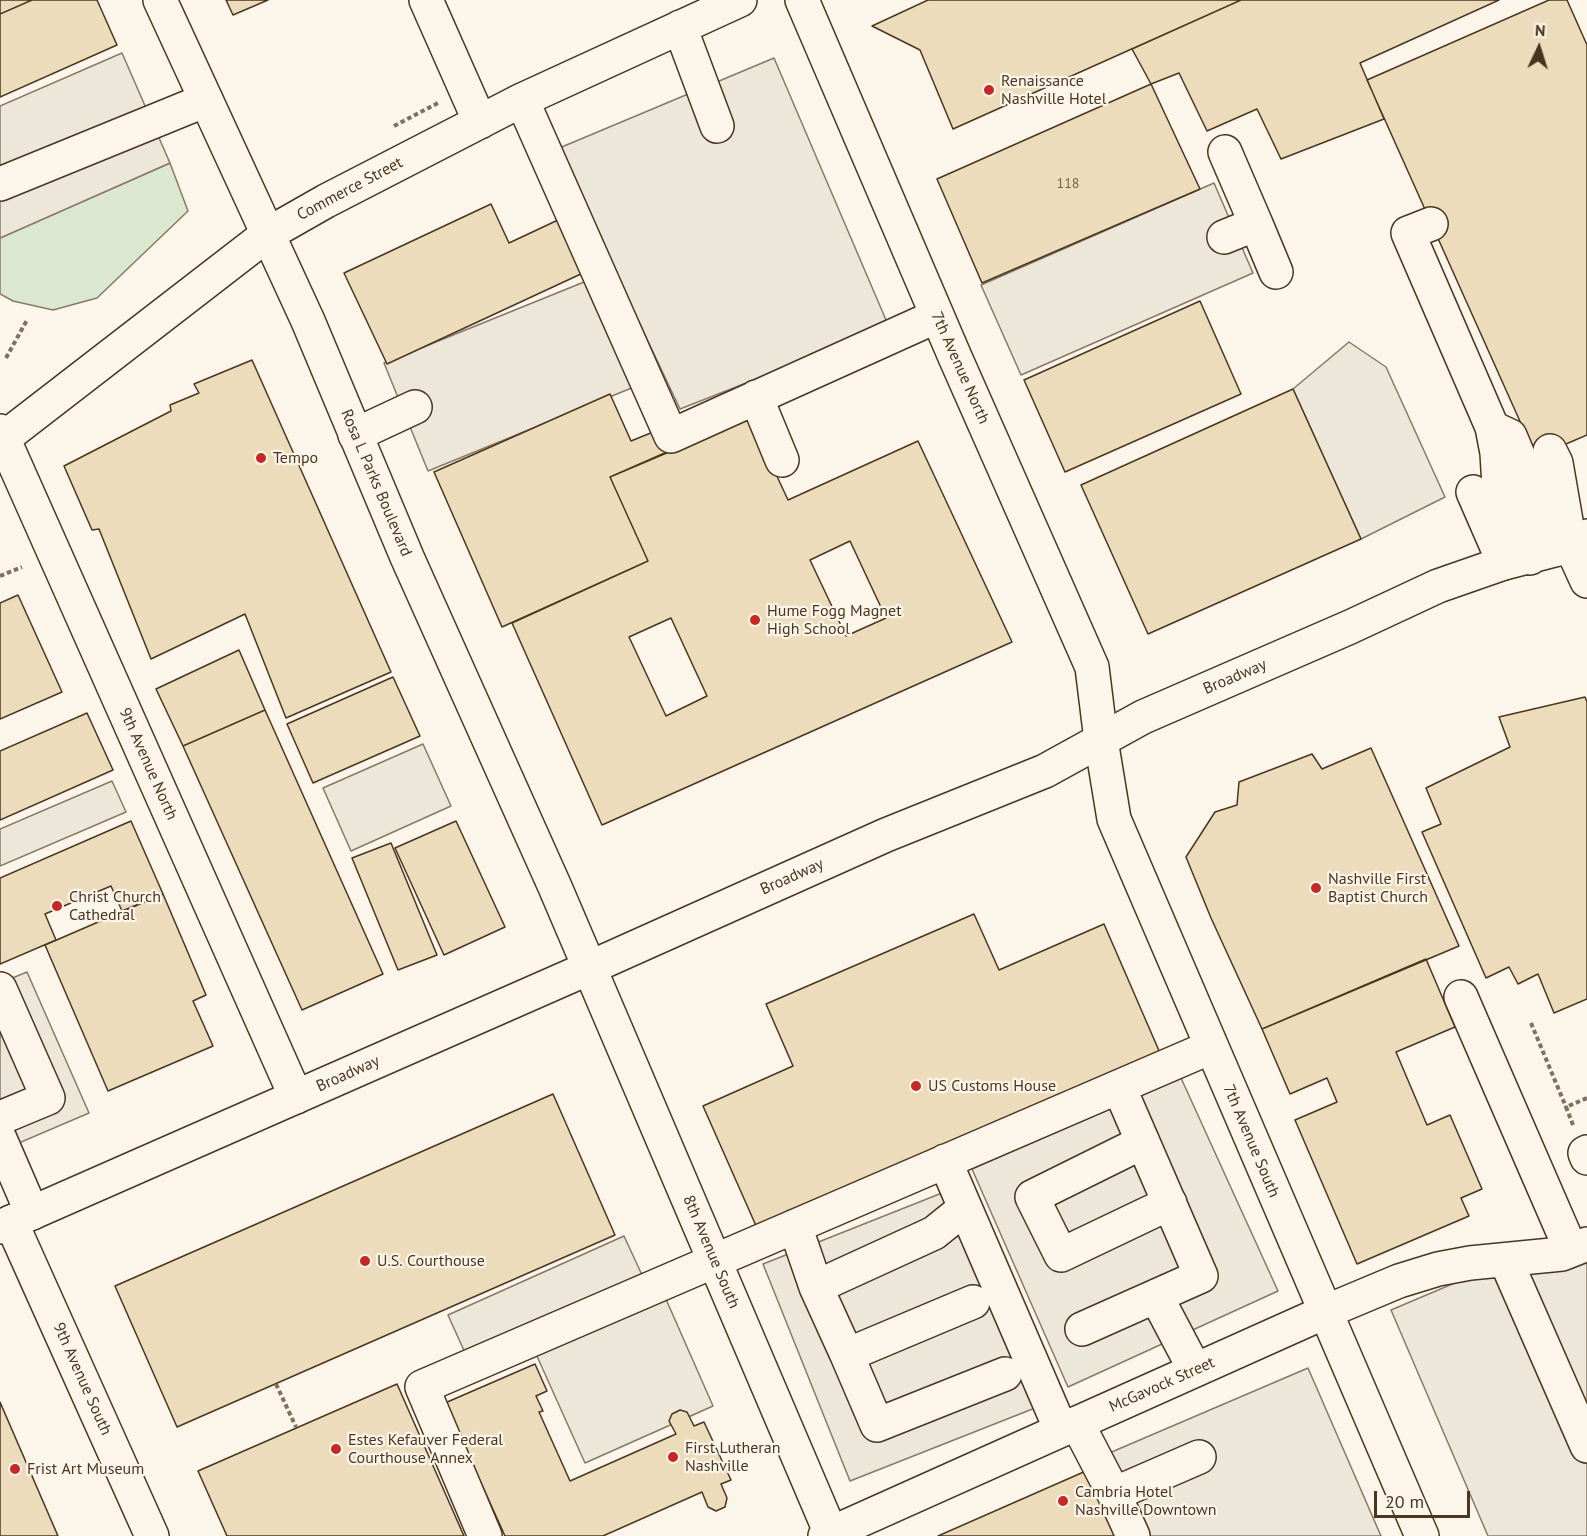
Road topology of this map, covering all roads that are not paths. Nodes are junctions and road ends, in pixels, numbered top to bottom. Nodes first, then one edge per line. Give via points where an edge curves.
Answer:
1 (160, 0) edge
2 (426, 0) edge
3 (740, 0) edge
4 (802, 0) edge
5 (680, 27) junction
6 (206, 100) junction
7 (522, 100) junction
8 (480, 122) junction
9 (717, 126) dead end
10 (1225, 152) dead end
11 (0, 184) edge
12 (1256, 224) junction
13 (1431, 224) dead end
14 (268, 234) junction
15 (1224, 237) dead end
16 (1276, 272) dead end
17 (937, 316) junction
18 (756, 397) junction
19 (415, 408) dead end
20 (355, 435) junction
21 (1, 437) edge
22 (1550, 451) dead end
23 (782, 460) dead end
24 (1473, 492) dead end
25 (1550, 550) edge
26 (1587, 581) edge
27 (1101, 740) junction
28 (589, 968) junction
29 (0, 989) edge
30 (1461, 998) dead end
31 (1211, 1047) junction
32 (1119, 1087) junction
33 (296, 1097) junction
34 (0, 1118) edge
35 (0, 1139) edge
36 (1143, 1142) junction
37 (1587, 1152) edge
38 (1587, 1158) edge
39 (945, 1161) junction
40 (1170, 1203) junction
41 (966, 1209) junction
42 (14, 1221) edge
43 (795, 1226) junction
44 (1579, 1247) edge
45 (715, 1260) junction
46 (1506, 1261) junction
47 (816, 1287) junction
48 (1156, 1296) junction
49 (973, 1302) dead end
50 (1325, 1312) junction
51 (1082, 1329) dead end
52 (847, 1355) junction
53 (1195, 1370) junction
54 (1005, 1374) dead end
55 (1069, 1427) junction
56 (1587, 1446) edge
57 (1199, 1457) dead end
58 (1114, 1494) junction
59 (830, 1535) edge
60 (152, 1536) edge
61 (485, 1536) edge
62 (1133, 1536) edge
63 (1422, 1536) edge

1 - 6 street, Rosa L Parks Boulevard
2 - 8 street
3 - 5 street, Commerce Street
4 - 17 street, 7th Avenue North
5 - 7 street, Commerce Street
5 - 9 street
6 - 11 street
6 - 14 street, Rosa L Parks Boulevard
7 - 8 street, Commerce Street
7 - 18 street via 671,436
8 - 14 street, Commerce Street
10 - 12 street
12 - 15 street
12 - 16 street
13 - 25 street via 1408,233 1492,427 1499,487
14 - 20 street, Rosa L Parks Boulevard
14 - 21 street, Commerce Street
17 - 18 street
17 - 27 street, 7th Avenue North via 1092,667
18 - 23 street
19 - 20 street
20 - 28 street, Rosa L Parks Boulevard
21 - 33 street, 9th Avenue North
22 - 25 street via 1556,463
24 - 25 street
25 - 26 street
25 - 27 street, Broadway via 1438,586 1143,717
27 - 28 street, Broadway via 1045,771 886,835
27 - 31 street, 7th Avenue South via 1114,819
28 - 33 street, Broadway
28 - 45 street, 8th Avenue South
29 - 34 street via 48,1098
30 - 44 street
31 - 32 street
31 - 50 street, 7th Avenue South
32 - 36 street
32 - 39 street
33 - 42 street, Broadway
35 - 42 street, 9th Avenue South
36 - 40 street
36 - 40 street via 1032,1197 1061,1255
37 - 38 street
39 - 41 street
39 - 43 street
40 - 48 street via 1201,1276
41 - 47 street via 934,1233
41 - 55 street
42 - 60 street, 9th Avenue South
43 - 45 street
43 - 47 street
44 - 46 street, McGavock Street via 1562,1254
45 - 59 street, 8th Avenue South
45 - 61 street via 422,1387
46 - 50 street, McGavock Street via 1438,1269
46 - 56 street
47 - 52 street
48 - 51 street
48 - 53 street
49 - 52 street
50 - 53 street, McGavock Street
50 - 63 street, 7th Avenue South
52 - 54 street via 877,1425
53 - 55 street, McGavock Street
55 - 58 street
55 - 59 street, McGavock Street
57 - 58 street
58 - 62 street

